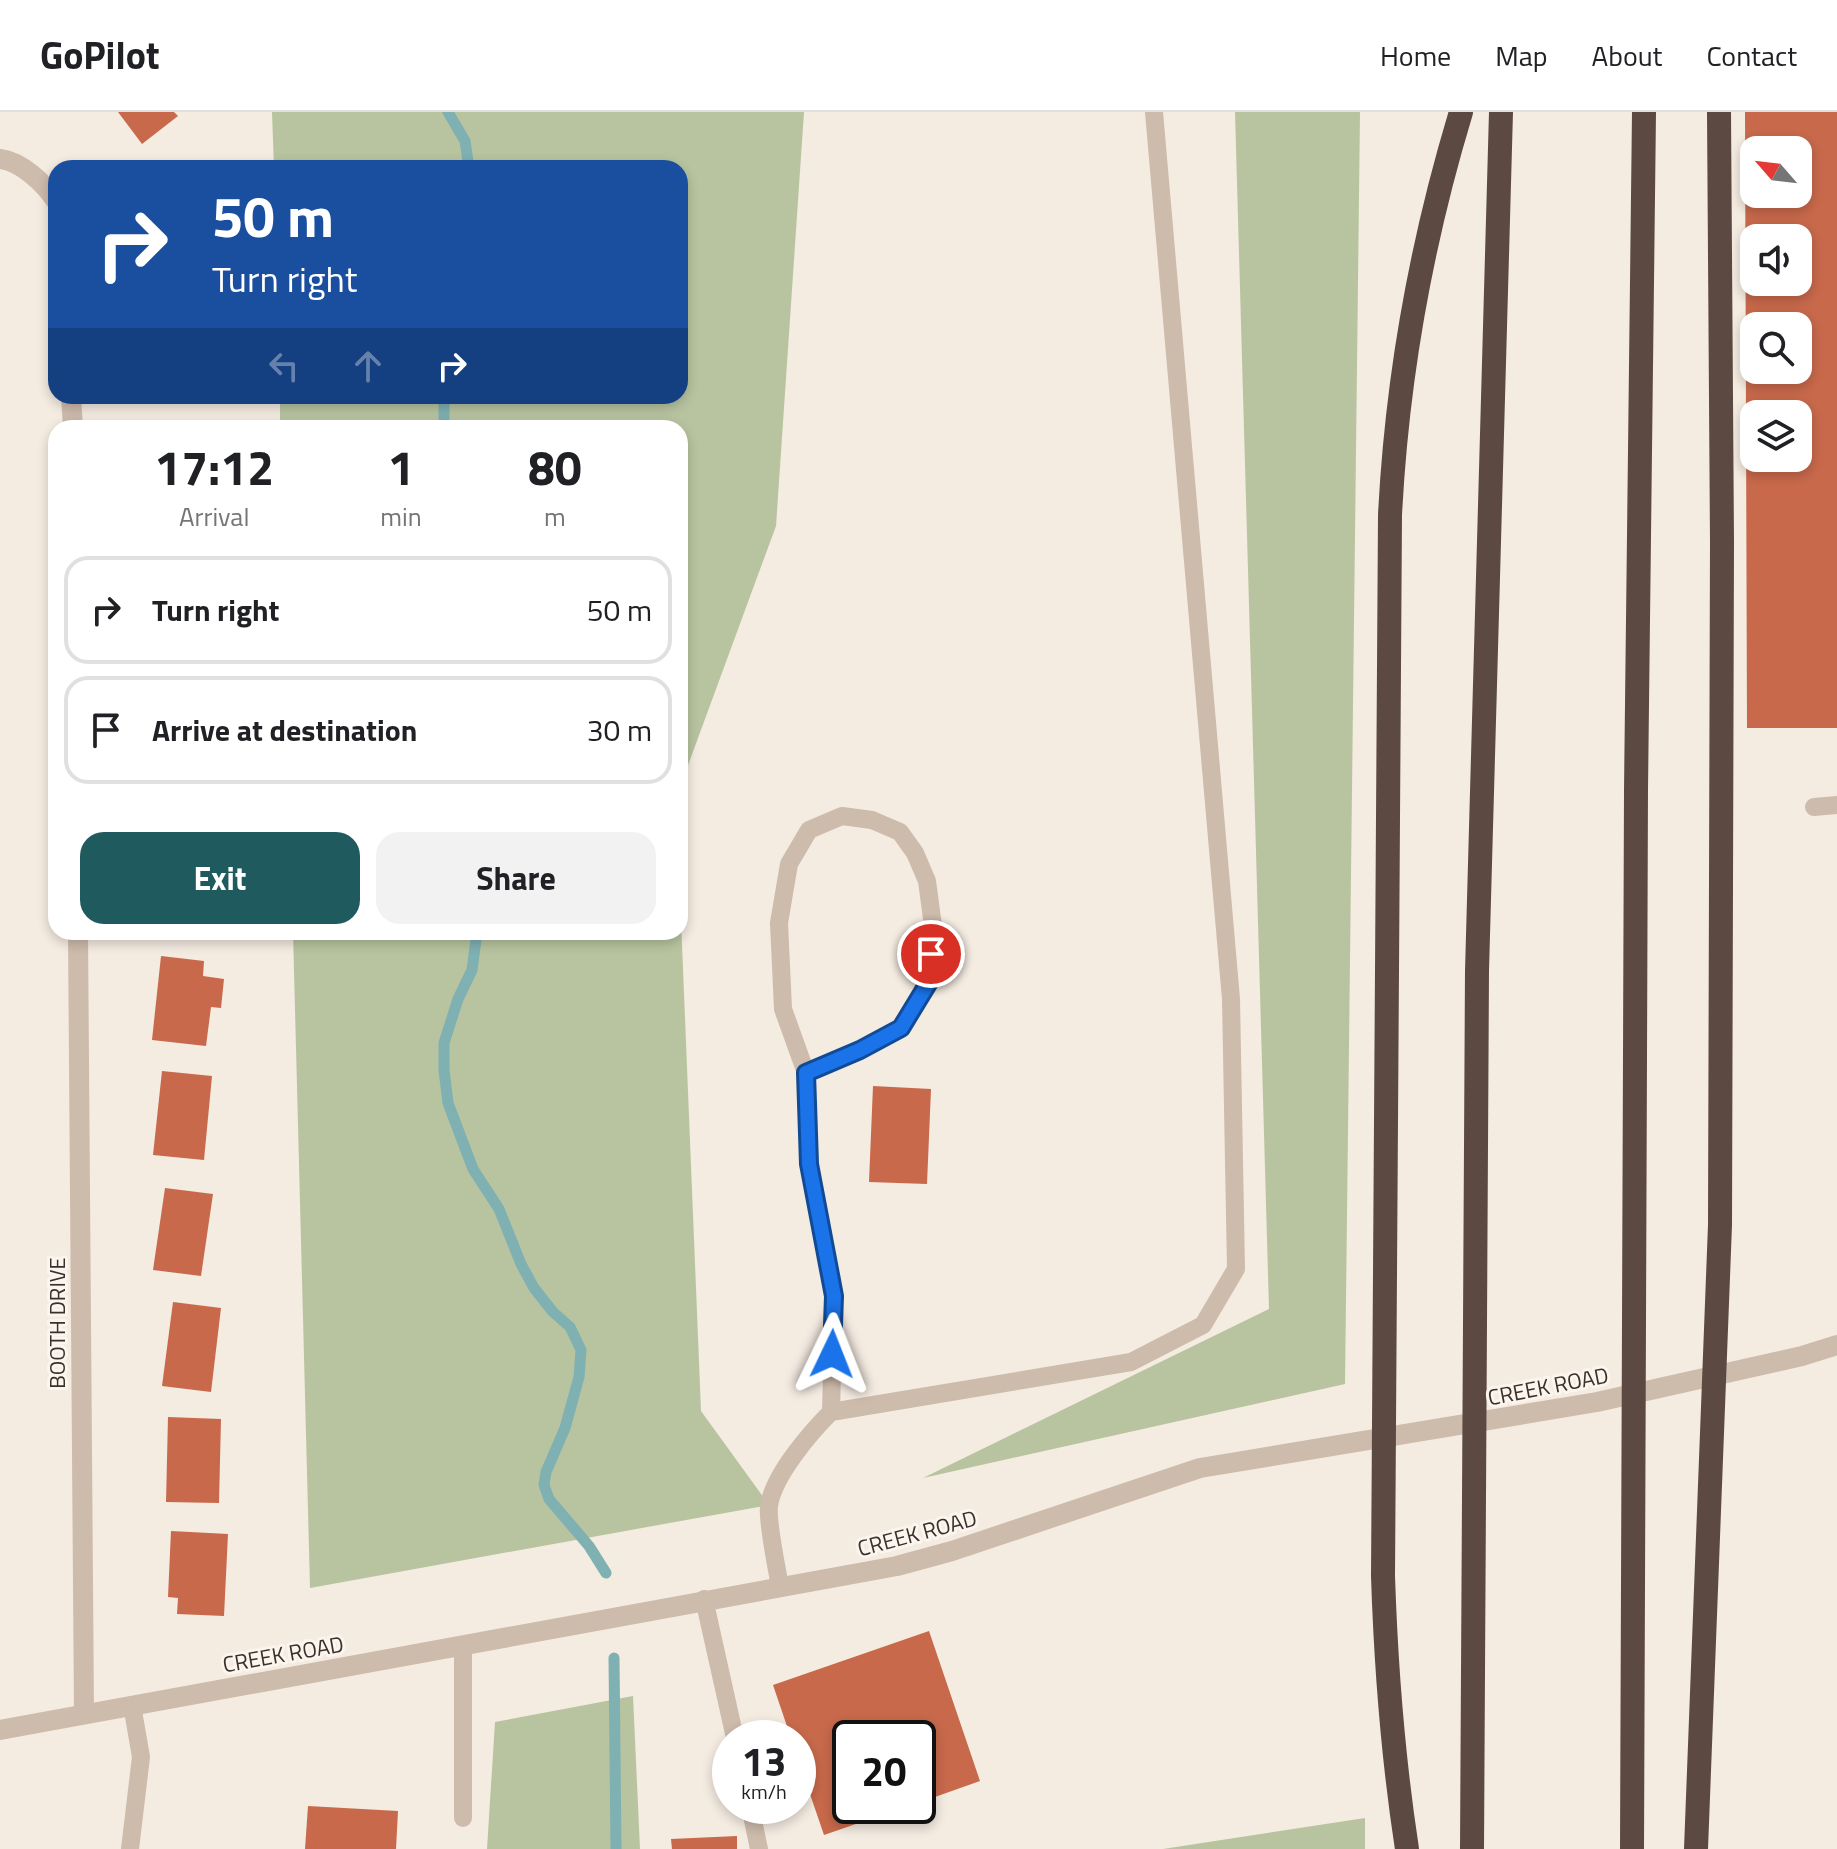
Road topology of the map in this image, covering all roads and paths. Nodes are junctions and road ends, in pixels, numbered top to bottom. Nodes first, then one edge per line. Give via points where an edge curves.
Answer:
1 (1154, 112) edge
2 (1461, 112) edge
3 (1501, 112) edge
4 (1644, 112) edge
5 (1719, 112) edge
6 (0, 159) edge
7 (48, 189) edge
8 (1837, 805) edge
9 (1814, 807) dead end
10 (78, 940) edge
11 (806, 1073) junction
12 (1837, 1345) edge
13 (831, 1412) junction
14 (780, 1587) junction
15 (704, 1599) junction
16 (463, 1646) junction
17 (132, 1705) junction
18 (84, 1713) junction
19 (731, 1720) edge
20 (0, 1730) edge
21 (463, 1818) dead end
22 (754, 1824) edge
23 (130, 1849) edge
24 (759, 1849) edge
25 (1407, 1849) edge
26 (1472, 1849) edge
27 (1632, 1849) edge
28 (1696, 1849) edge

1 - 13 lane via 1231,999 1236,1269 1203,1325 1131,1362
2 - 25 highway via 1416,286 1403,361 1389,546 1383,1503 1386,1678
3 - 26 highway via 1477,971
4 - 27 highway
5 - 28 highway via 1720,1225
6 - 7 street
8 - 9 lane
10 - 18 street, BOOTH DRIVE
11 - 11 lane via 783,1009 779,923 789,864 809,830 842,816 872,820 900,832 927,881 933,926 929,982 901,1028
11 - 13 lane via 809,1164 834,1296
12 - 14 street, CREEK ROAD via 1537,1414 1200,1468 952,1551
13 - 14 lane via 785,1469 769,1505
14 - 15 street, CREEK ROAD
15 - 16 street, CREEK ROAD
15 - 19 lane
16 - 17 street, CREEK ROAD
16 - 21 lane
17 - 18 street, CREEK ROAD
17 - 23 lane via 141,1757
18 - 20 street, CREEK ROAD
22 - 24 lane

